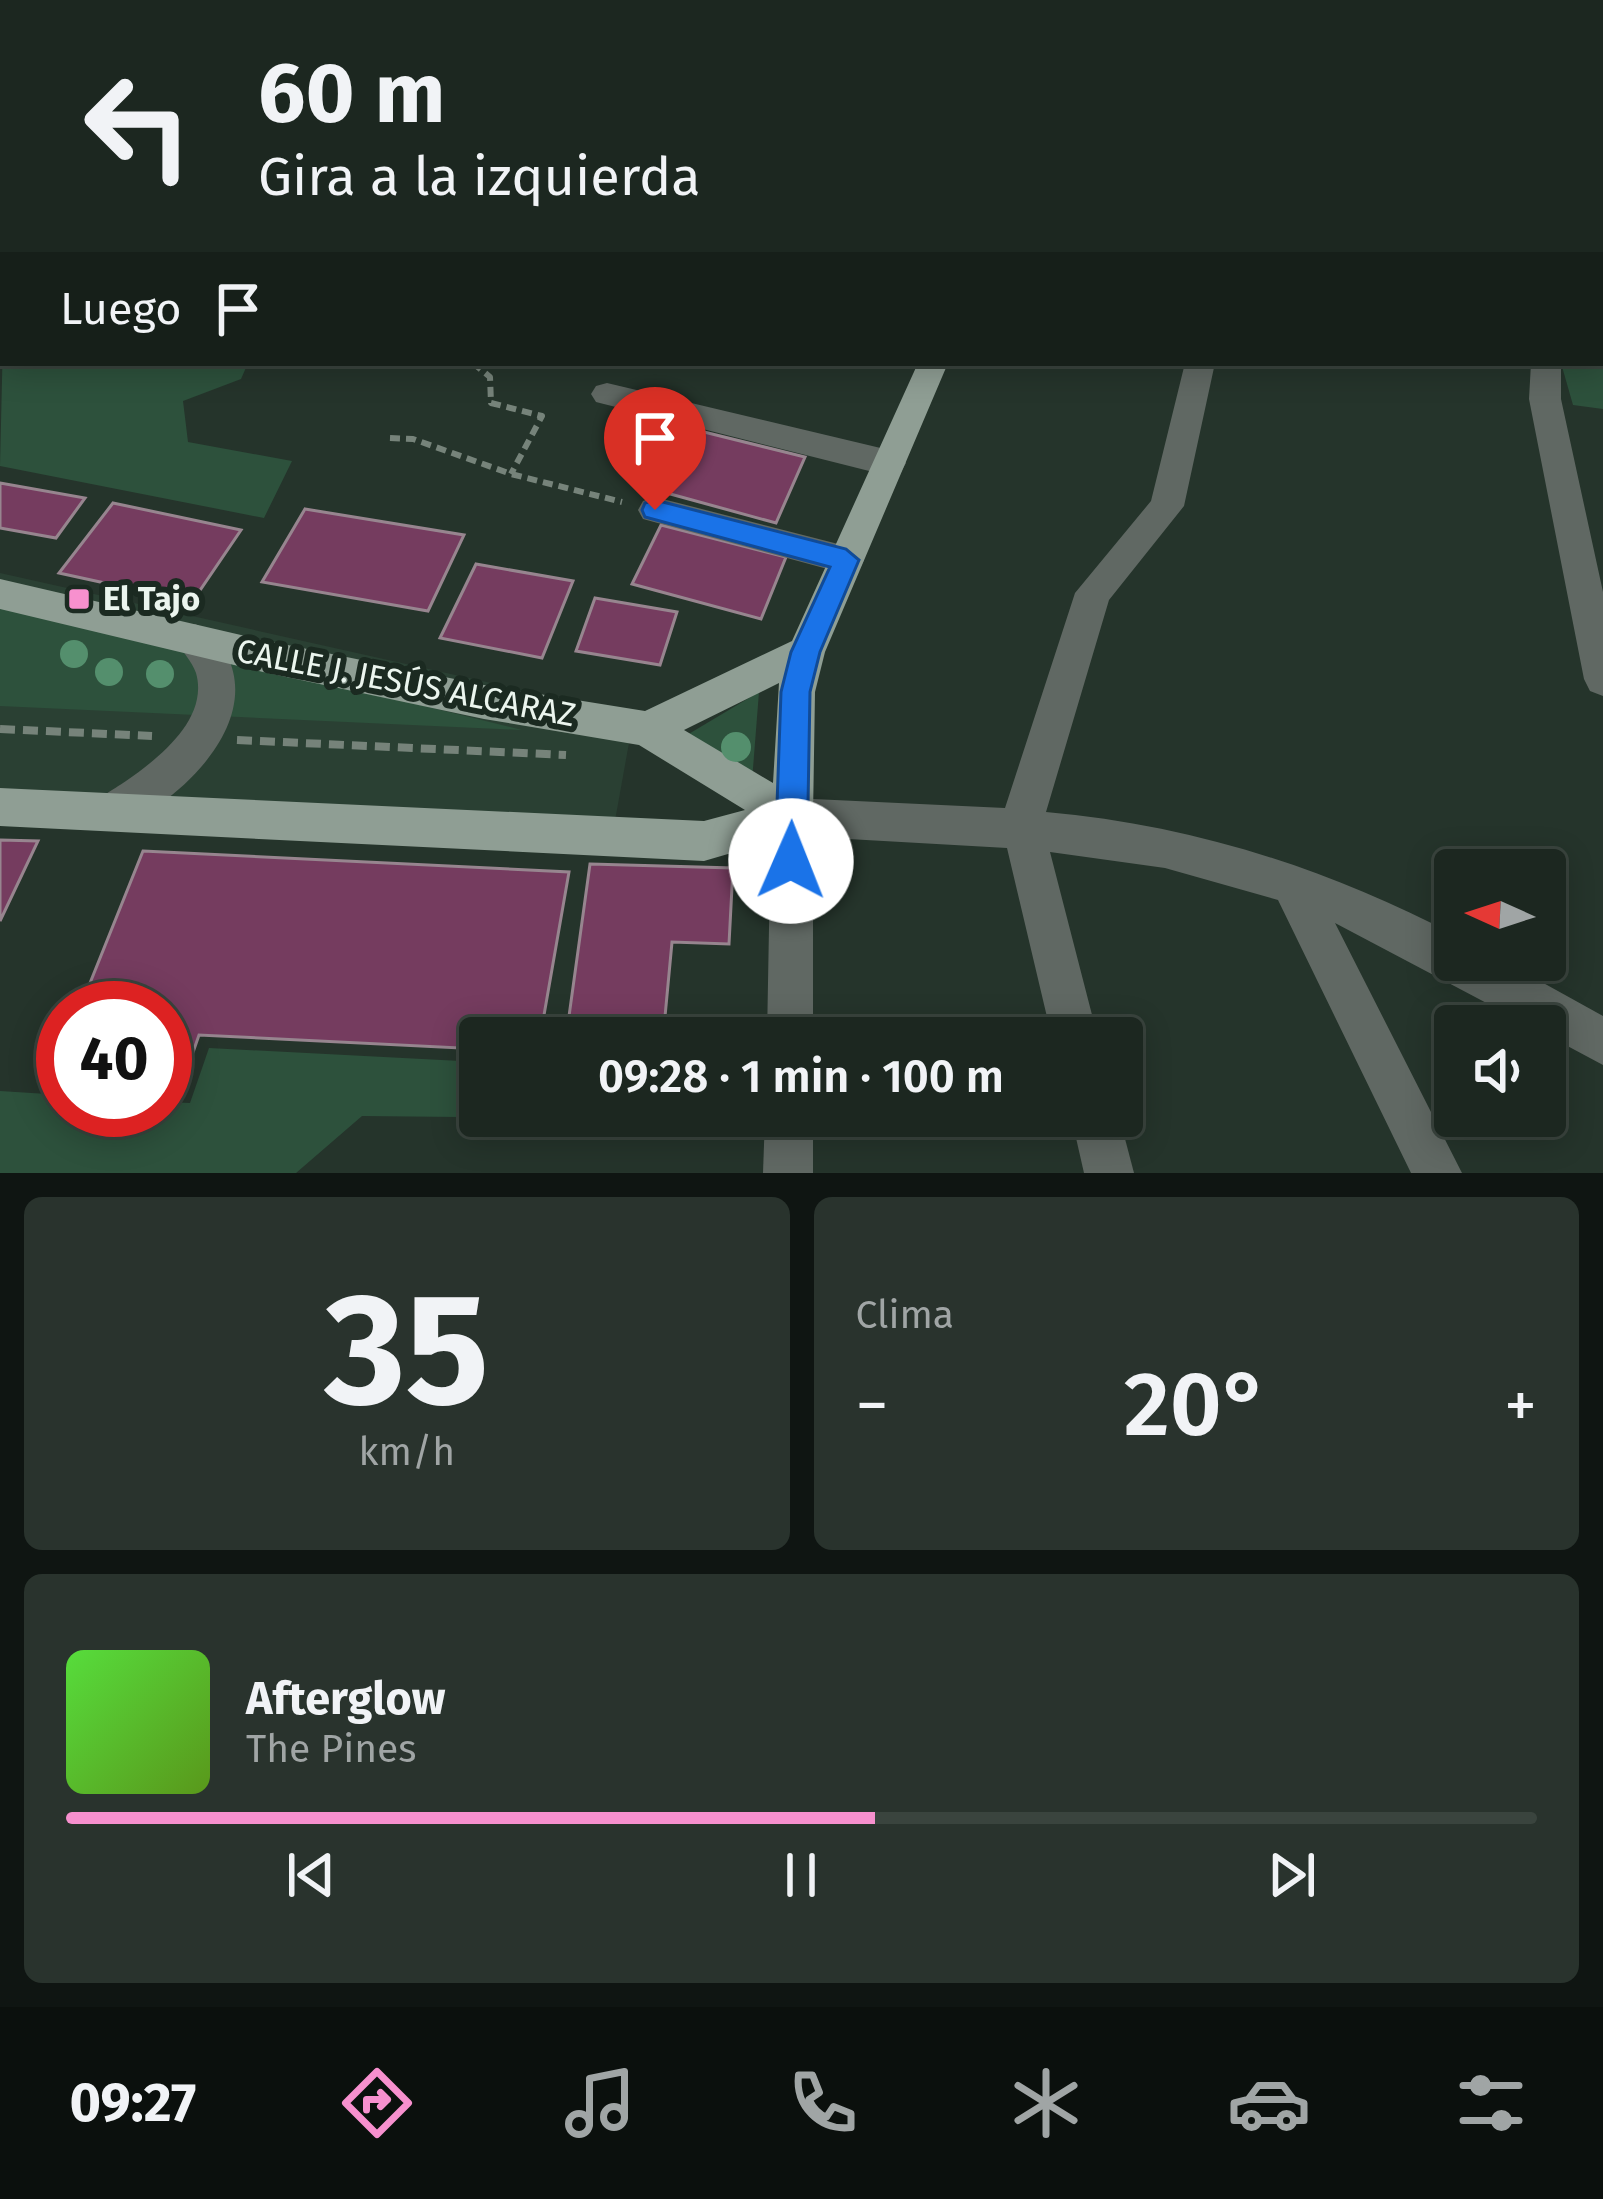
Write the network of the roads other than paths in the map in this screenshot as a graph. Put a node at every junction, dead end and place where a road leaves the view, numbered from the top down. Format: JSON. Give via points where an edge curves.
{"nodes":[{"id":1,"x":932,"y":366,"type":"edge"},
{"id":2,"x":1199,"y":366,"type":"edge"},
{"id":3,"x":1546,"y":366,"type":"edge"},
{"id":4,"x":607,"y":394,"type":"dead end"},
{"id":5,"x":889,"y":463,"type":"junction"},
{"id":6,"x":655,"y":510,"type":"road end"},
{"id":7,"x":846,"y":560,"type":"junction"},
{"id":8,"x":0,"y":594,"type":"edge"},
{"id":9,"x":194,"y":640,"type":"junction"},
{"id":10,"x":806,"y":652,"type":"junction"},
{"id":11,"x":1603,"y":679,"type":"edge"},
{"id":12,"x":647,"y":729,"type":"junction"},
{"id":13,"x":0,"y":807,"type":"edge"},
{"id":14,"x":112,"y":812,"type":"junction"},
{"id":15,"x":792,"y":817,"type":"junction"},
{"id":16,"x":1023,"y":829,"type":"junction"},
{"id":17,"x":1294,"y":884,"type":"junction"},
{"id":18,"x":790,"y":1017,"type":"edge"},
{"id":19,"x":1071,"y":1017,"type":"edge"},
{"id":20,"x":1603,"y":1042,"type":"edge"},
{"id":21,"x":789,"y":1137,"type":"edge"},
{"id":22,"x":1100,"y":1137,"type":"edge"},
{"id":23,"x":788,"y":1173,"type":"edge"},
{"id":24,"x":1109,"y":1173,"type":"edge"},
{"id":25,"x":1437,"y":1173,"type":"edge"}],
"edges":[{"from":1,"to":5,"type":"main road"},
{"from":2,"to":16,"type":"street","via":[[1167,506],[1093,593]]},
{"from":3,"to":11,"type":"street","via":[[1545,399]]},
{"from":4,"to":5,"type":"street"},
{"from":5,"to":7,"type":"main road"},
{"from":6,"to":7,"type":"street"},
{"from":7,"to":10,"type":"main road"},
{"from":8,"to":9,"type":"main road","name":"CALLE J. JESÚS ALCARAZ"},
{"from":9,"to":12,"type":"main road","name":"CALLE J. JESÚS ALCARAZ"},
{"from":9,"to":14,"type":"street","via":[[213,664],[215,704],[156,788]]},
{"from":10,"to":12,"type":"main road"},
{"from":10,"to":15,"type":"main road","via":[[796,692]]},
{"from":12,"to":15,"type":"main road","name":"CALLE J. JESÚS ALCARAZ"},
{"from":13,"to":14,"type":"main road","name":"CALLE J. JESÚS ALCARAZ"},
{"from":14,"to":15,"type":"main road","name":"CALLE J. JESÚS ALCARAZ","via":[[704,841]]},
{"from":15,"to":16,"type":"street","name":"CALLE J. JESÚS ALCARAZ"},
{"from":15,"to":18,"type":"street"},
{"from":16,"to":17,"type":"street","name":"CALLE J. JESÚS ALCARAZ","via":[[1215,860]]},
{"from":16,"to":19,"type":"street"},
{"from":17,"to":20,"type":"street","name":"CALLE J. JESÚS ALCARAZ"},
{"from":17,"to":25,"type":"street"},
{"from":21,"to":23,"type":"street"},
{"from":22,"to":24,"type":"street"}]}
